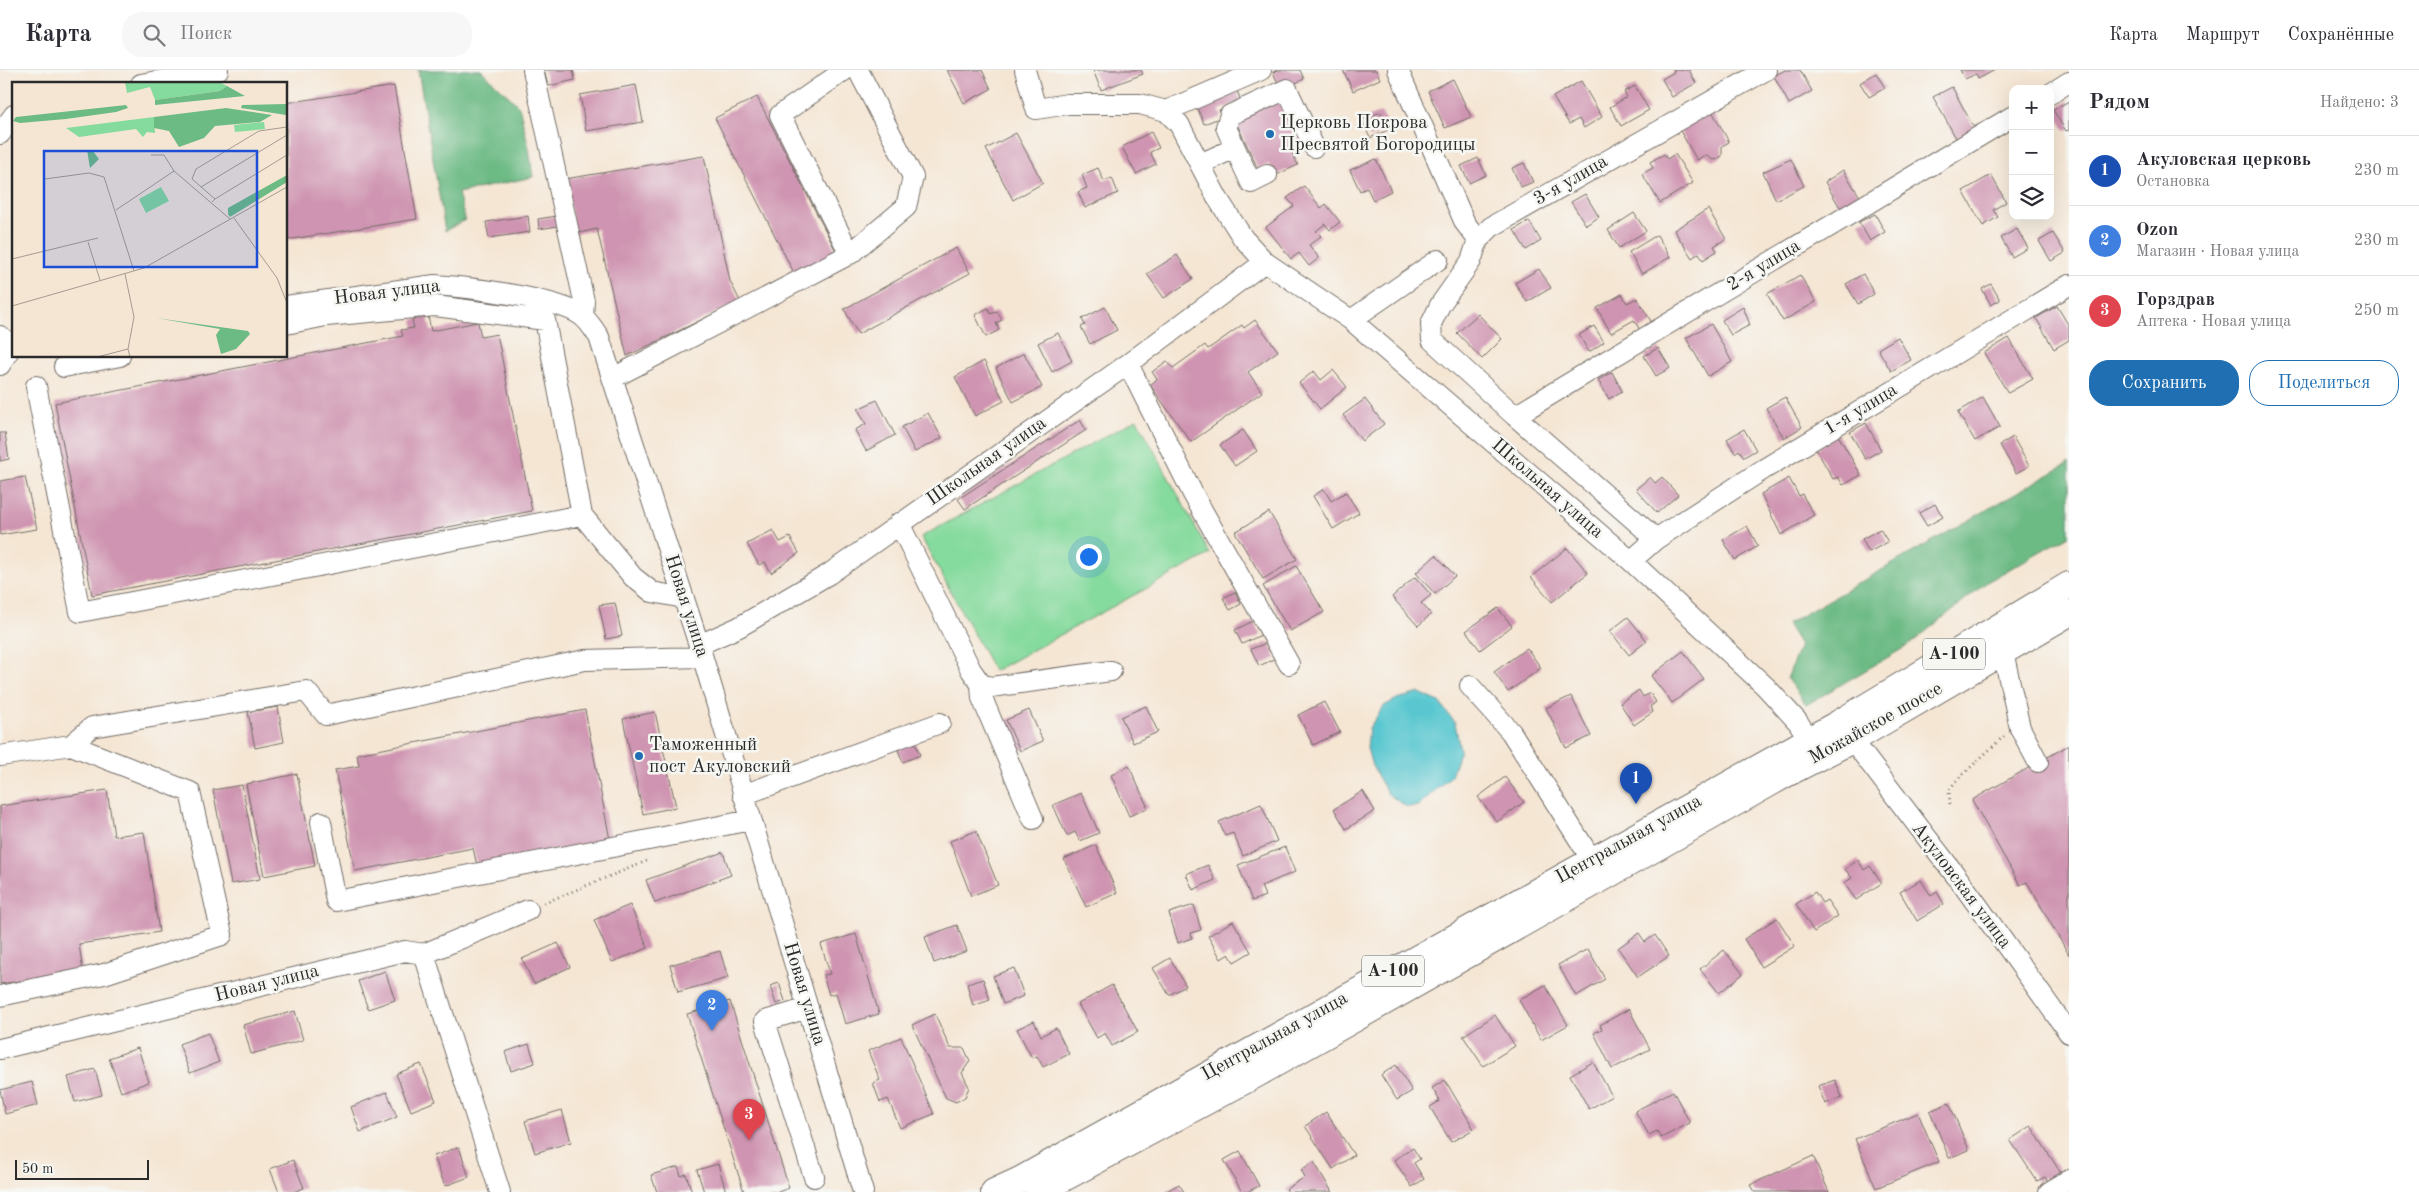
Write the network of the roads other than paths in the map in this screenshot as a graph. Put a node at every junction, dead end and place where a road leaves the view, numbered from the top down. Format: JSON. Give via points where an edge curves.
{"nodes":[{"id":1,"x":218,"y":70,"type":"edge"},
{"id":2,"x":533,"y":70,"type":"edge"},
{"id":3,"x":845,"y":70,"type":"edge"},
{"id":4,"x":858,"y":70,"type":"edge"},
{"id":5,"x":1025,"y":70,"type":"edge"},
{"id":6,"x":1261,"y":70,"type":"edge"},
{"id":7,"x":1398,"y":70,"type":"edge"},
{"id":8,"x":1766,"y":70,"type":"edge"},
{"id":9,"x":152,"y":82,"type":"edge"},
{"id":10,"x":2069,"y":82,"type":"edge"},
{"id":11,"x":2054,"y":91,"type":"edge"},
{"id":12,"x":1166,"y":111,"type":"junction"},
{"id":13,"x":12,"y":118,"type":"edge"},
{"id":14,"x":2009,"y":118,"type":"edge"},
{"id":15,"x":0,"y":134,"type":"edge"},
{"id":16,"x":1314,"y":147,"type":"dead end"},
{"id":17,"x":1236,"y":148,"type":"junction"},
{"id":18,"x":1200,"y":164,"type":"junction"},
{"id":19,"x":1267,"y":176,"type":"dead end"},
{"id":20,"x":1478,"y":240,"type":"junction"},
{"id":21,"x":850,"y":254,"type":"junction"},
{"id":22,"x":1438,"y":260,"type":"dead end"},
{"id":23,"x":1265,"y":262,"type":"junction"},
{"id":24,"x":2069,"y":285,"type":"edge"},
{"id":25,"x":288,"y":306,"type":"edge"},
{"id":26,"x":583,"y":317,"type":"junction"},
{"id":27,"x":1351,"y":320,"type":"junction"},
{"id":28,"x":288,"y":324,"type":"edge"},
{"id":29,"x":8,"y":342,"type":"edge"},
{"id":30,"x":110,"y":358,"type":"edge"},
{"id":31,"x":1128,"y":364,"type":"junction"},
{"id":32,"x":0,"y":365,"type":"edge"},
{"id":33,"x":64,"y":367,"type":"dead end"},
{"id":34,"x":613,"y":378,"type":"junction"},
{"id":35,"x":36,"y":386,"type":"dead end"},
{"id":36,"x":1515,"y":416,"type":"junction"},
{"id":37,"x":582,"y":515,"type":"junction"},
{"id":38,"x":899,"y":524,"type":"junction"},
{"id":39,"x":1656,"y":539,"type":"junction"},
{"id":40,"x":1631,"y":561,"type":"junction"},
{"id":41,"x":2069,"y":585,"type":"edge"},
{"id":42,"x":684,"y":598,"type":"junction"},
{"id":43,"x":2069,"y":612,"type":"edge"},
{"id":44,"x":700,"y":651,"type":"junction"},
{"id":45,"x":2002,"y":652,"type":"junction"},
{"id":46,"x":1289,"y":664,"type":"dead end"},
{"id":47,"x":1110,"y":671,"type":"dead end"},
{"id":48,"x":981,"y":684,"type":"junction"},
{"id":49,"x":1470,"y":686,"type":"dead end"},
{"id":50,"x":940,"y":724,"type":"dead end"},
{"id":51,"x":1845,"y":732,"type":"junction"},
{"id":52,"x":1800,"y":744,"type":"junction"},
{"id":53,"x":71,"y":746,"type":"junction"},
{"id":54,"x":0,"y":756,"type":"edge"},
{"id":55,"x":2038,"y":762,"type":"dead end"},
{"id":56,"x":744,"y":795,"type":"junction"},
{"id":57,"x":1734,"y":803,"type":"joint"},
{"id":58,"x":751,"y":820,"type":"junction"},
{"id":59,"x":1033,"y":820,"type":"dead end"},
{"id":60,"x":321,"y":822,"type":"dead end"},
{"id":61,"x":1592,"y":860,"type":"junction"},
{"id":62,"x":528,"y":910,"type":"road end"},
{"id":63,"x":424,"y":954,"type":"junction"},
{"id":64,"x":0,"y":996,"type":"edge"},
{"id":65,"x":808,"y":1008,"type":"junction"},
{"id":66,"x":2069,"y":1033,"type":"edge"},
{"id":67,"x":0,"y":1049,"type":"edge"},
{"id":68,"x":814,"y":1177,"type":"dead end"},
{"id":69,"x":2069,"y":1180,"type":"edge"},
{"id":70,"x":500,"y":1192,"type":"edge"},
{"id":71,"x":863,"y":1192,"type":"edge"},
{"id":72,"x":994,"y":1192,"type":"edge"},
{"id":73,"x":1038,"y":1192,"type":"edge"},
{"id":74,"x":2049,"y":1192,"type":"edge"}],
"edges":[{"from":1,"to":9,"type":"street"},
{"from":2,"to":26,"type":"street","via":[[584,301]]},
{"from":3,"to":21,"type":"street","via":[[780,114]]},
{"from":4,"to":21,"type":"street","via":[[913,177],[906,207]]},
{"from":5,"to":12,"type":"street","via":[[1036,109],[1068,104],[1140,104]]},
{"from":6,"to":12,"type":"street"},
{"from":7,"to":20,"type":"street","via":[[1465,223]]},
{"from":8,"to":20,"type":"street","name":"3-я улица","via":[[1491,227]]},
{"from":10,"to":11,"type":"street"},
{"from":12,"to":18,"type":"street","name":"Школьная улица","via":[[1179,124]]},
{"from":13,"to":15,"type":"street"},
{"from":14,"to":36,"type":"street","name":"2-я улица"},
{"from":16,"to":17,"type":"street","via":[[1287,89],[1230,115],[1226,127]]},
{"from":17,"to":18,"type":"street"},
{"from":17,"to":19,"type":"street","via":[[1251,183]]},
{"from":18,"to":23,"type":"street","name":"Школьная улица","via":[[1243,238]]},
{"from":20,"to":36,"type":"street","name":"3-я улица","via":[[1471,261],[1431,324],[1432,340]]},
{"from":21,"to":34,"type":"street"},
{"from":22,"to":27,"type":"street"},
{"from":23,"to":27,"type":"street","name":"Школьная улица"},
{"from":23,"to":31,"type":"street","name":"Школьная улица"},
{"from":24,"to":39,"type":"street","name":"1-я улица","via":[[1764,469]]},
{"from":25,"to":26,"type":"street","name":"Новая улица","via":[[435,285],[563,306]]},
{"from":26,"to":34,"type":"street","name":"Новая улица","via":[[599,337]]},
{"from":27,"to":40,"type":"street","name":"Школьная улица"},
{"from":28,"to":37,"type":"street","via":[[326,316],[435,306],[544,320]]},
{"from":29,"to":32,"type":"street"},
{"from":30,"to":33,"type":"street"},
{"from":31,"to":38,"type":"street","name":"Школьная улица"},
{"from":31,"to":46,"type":"street","via":[[1193,494]]},
{"from":34,"to":42,"type":"street","name":"Новая улица"},
{"from":35,"to":37,"type":"street","via":[[80,612]]},
{"from":36,"to":39,"type":"street"},
{"from":37,"to":42,"type":"street","via":[[633,577],[652,592]]},
{"from":38,"to":44,"type":"street","name":"Школьная улица","via":[[829,574]]},
{"from":38,"to":48,"type":"street","via":[[971,670]]},
{"from":39,"to":40,"type":"street","name":"1-я улица"},
{"from":40,"to":52,"type":"street","name":"Школьная улица","via":[[1766,687],[1798,722]]},
{"from":41,"to":51,"type":"main road","name":"Можайское шоссе","number":"А-100"},
{"from":42,"to":44,"type":"street","name":"Новая улица"},
{"from":43,"to":45,"type":"main road","name":"Можайское шоссе","number":"А-100"},
{"from":44,"to":53,"type":"street","via":[[585,660],[326,715],[306,691],[92,727]]},
{"from":44,"to":56,"type":"street","name":"Новая улица"},
{"from":45,"to":51,"type":"main road","name":"Можайское шоссе","number":"А-100"},
{"from":45,"to":55,"type":"street","via":[[2020,728]]},
{"from":47,"to":48,"type":"street","via":[[991,687]]},
{"from":48,"to":59,"type":"street","via":[[982,698]]},
{"from":49,"to":61,"type":"street","via":[[1512,732]]},
{"from":50,"to":56,"type":"street"},
{"from":51,"to":52,"type":"main road","name":"Можайское шоссе","number":"А-100"},
{"from":51,"to":57,"type":"main road","name":"Можайское шоссе","number":"А-100"},
{"from":51,"to":66,"type":"street","name":"Акуловская улица","via":[[1962,885]]},
{"from":52,"to":61,"type":"main road","name":"Центральная улица","number":"А-100"},
{"from":53,"to":54,"type":"street"},
{"from":53,"to":64,"type":"street","via":[[190,792],[222,935],[104,974]]},
{"from":56,"to":58,"type":"street","name":"Новая улица"},
{"from":57,"to":73,"type":"main road","name":"Центральная улица","number":"А-100","via":[[1257,1074]]},
{"from":58,"to":60,"type":"street","via":[[336,901]]},
{"from":58,"to":65,"type":"street","name":"Новая улица"},
{"from":61,"to":72,"type":"main road","name":"Центральная улица","number":"А-100"},
{"from":62,"to":63,"type":"street","name":"Новая улица"},
{"from":63,"to":67,"type":"street","name":"Новая улица","via":[[405,951]]},
{"from":63,"to":70,"type":"street"},
{"from":65,"to":68,"type":"street","via":[[765,1021]]},
{"from":65,"to":71,"type":"street","name":"Новая улица"},
{"from":69,"to":74,"type":"street"}]}
